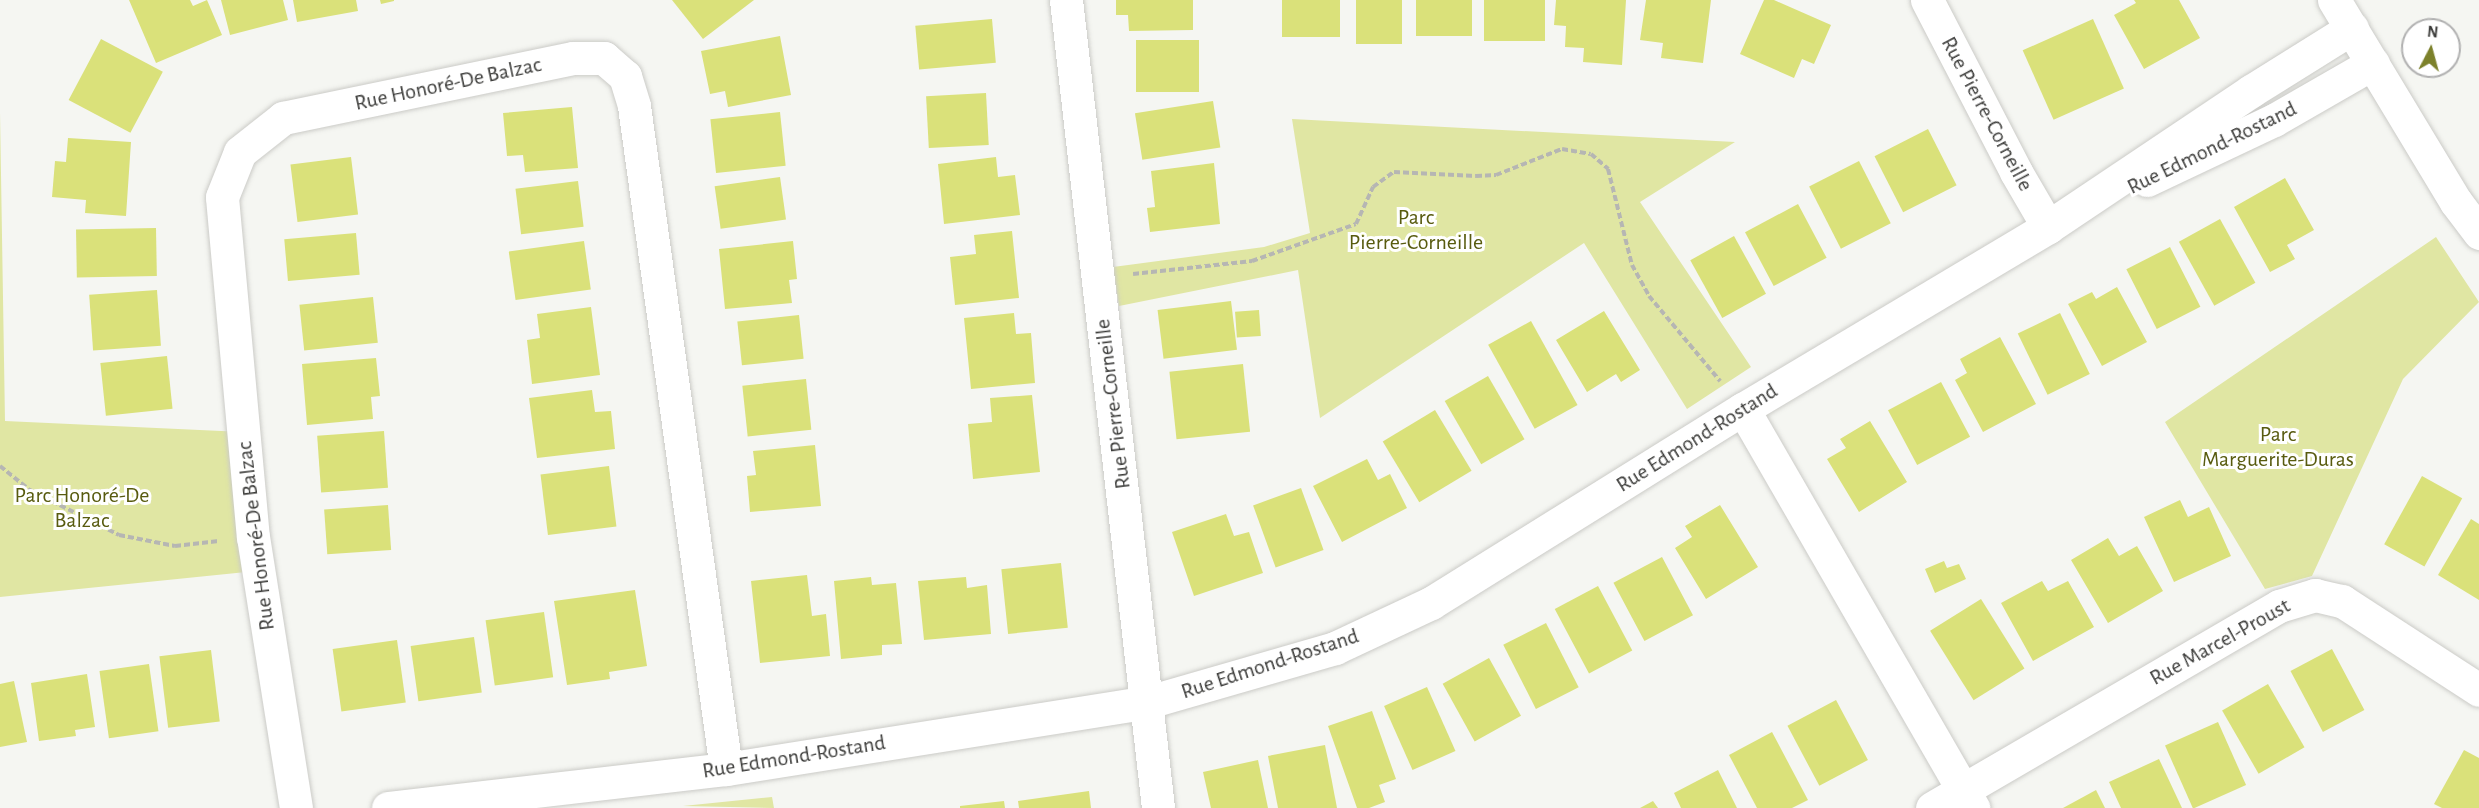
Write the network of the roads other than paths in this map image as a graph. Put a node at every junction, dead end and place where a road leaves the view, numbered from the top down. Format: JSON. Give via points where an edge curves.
{"nodes":[{"id":1,"x":1066,"y":0,"type":"edge"},
{"id":2,"x":1927,"y":0,"type":"edge"},
{"id":3,"x":2334,"y":0,"type":"edge"},
{"id":4,"x":2352,"y":28,"type":"junction"},
{"id":5,"x":2373,"y":63,"type":"junction"},
{"id":6,"x":2048,"y":227,"type":"junction"},
{"id":7,"x":2479,"y":233,"type":"edge"},
{"id":8,"x":1743,"y":409,"type":"junction"},
{"id":9,"x":2479,"y":690,"type":"edge"},
{"id":10,"x":1148,"y":702,"type":"junction"},
{"id":11,"x":726,"y":769,"type":"junction"},
{"id":12,"x":1967,"y":799,"type":"edge"},
{"id":13,"x":296,"y":808,"type":"edge"},
{"id":14,"x":388,"y":808,"type":"edge"},
{"id":15,"x":1158,"y":808,"type":"edge"},
{"id":16,"x":1932,"y":808,"type":"edge"}],
"edges":[{"from":1,"to":10,"type":"street","name":"Rue Pierre-Corneille"},
{"from":2,"to":6,"type":"street","name":"Rue Pierre-Corneille"},
{"from":3,"to":4,"type":"street"},
{"from":4,"to":5,"type":"street"},
{"from":4,"to":6,"type":"street","name":"Rue Edmond-Rostand"},
{"from":5,"to":6,"type":"street","name":"Rue Edmond-Rostand","via":[[2274,120]]},
{"from":5,"to":7,"type":"street","via":[[2456,202]]},
{"from":6,"to":8,"type":"street","name":"Rue Edmond-Rostand"},
{"from":8,"to":10,"type":"street","name":"Rue Edmond-Rostand","via":[[1431,603],[1335,648]]},
{"from":8,"to":12,"type":"street"},
{"from":9,"to":12,"type":"street","name":"Rue Marcel-Proust","via":[[2342,601],[2315,595],[2279,606]]},
{"from":10,"to":11,"type":"street","name":"Rue Edmond-Rostand"},
{"from":10,"to":15,"type":"street","name":"Rue Pierre-Corneille"},
{"from":11,"to":13,"type":"street","name":"Rue Honoré-De Balzac","via":[[634,106],[625,76],[604,58],[573,58],[283,118],[240,152],[222,198],[253,538]]},
{"from":11,"to":14,"type":"street","name":"Rue Edmond-Rostand"},
{"from":12,"to":16,"type":"street"}]}
